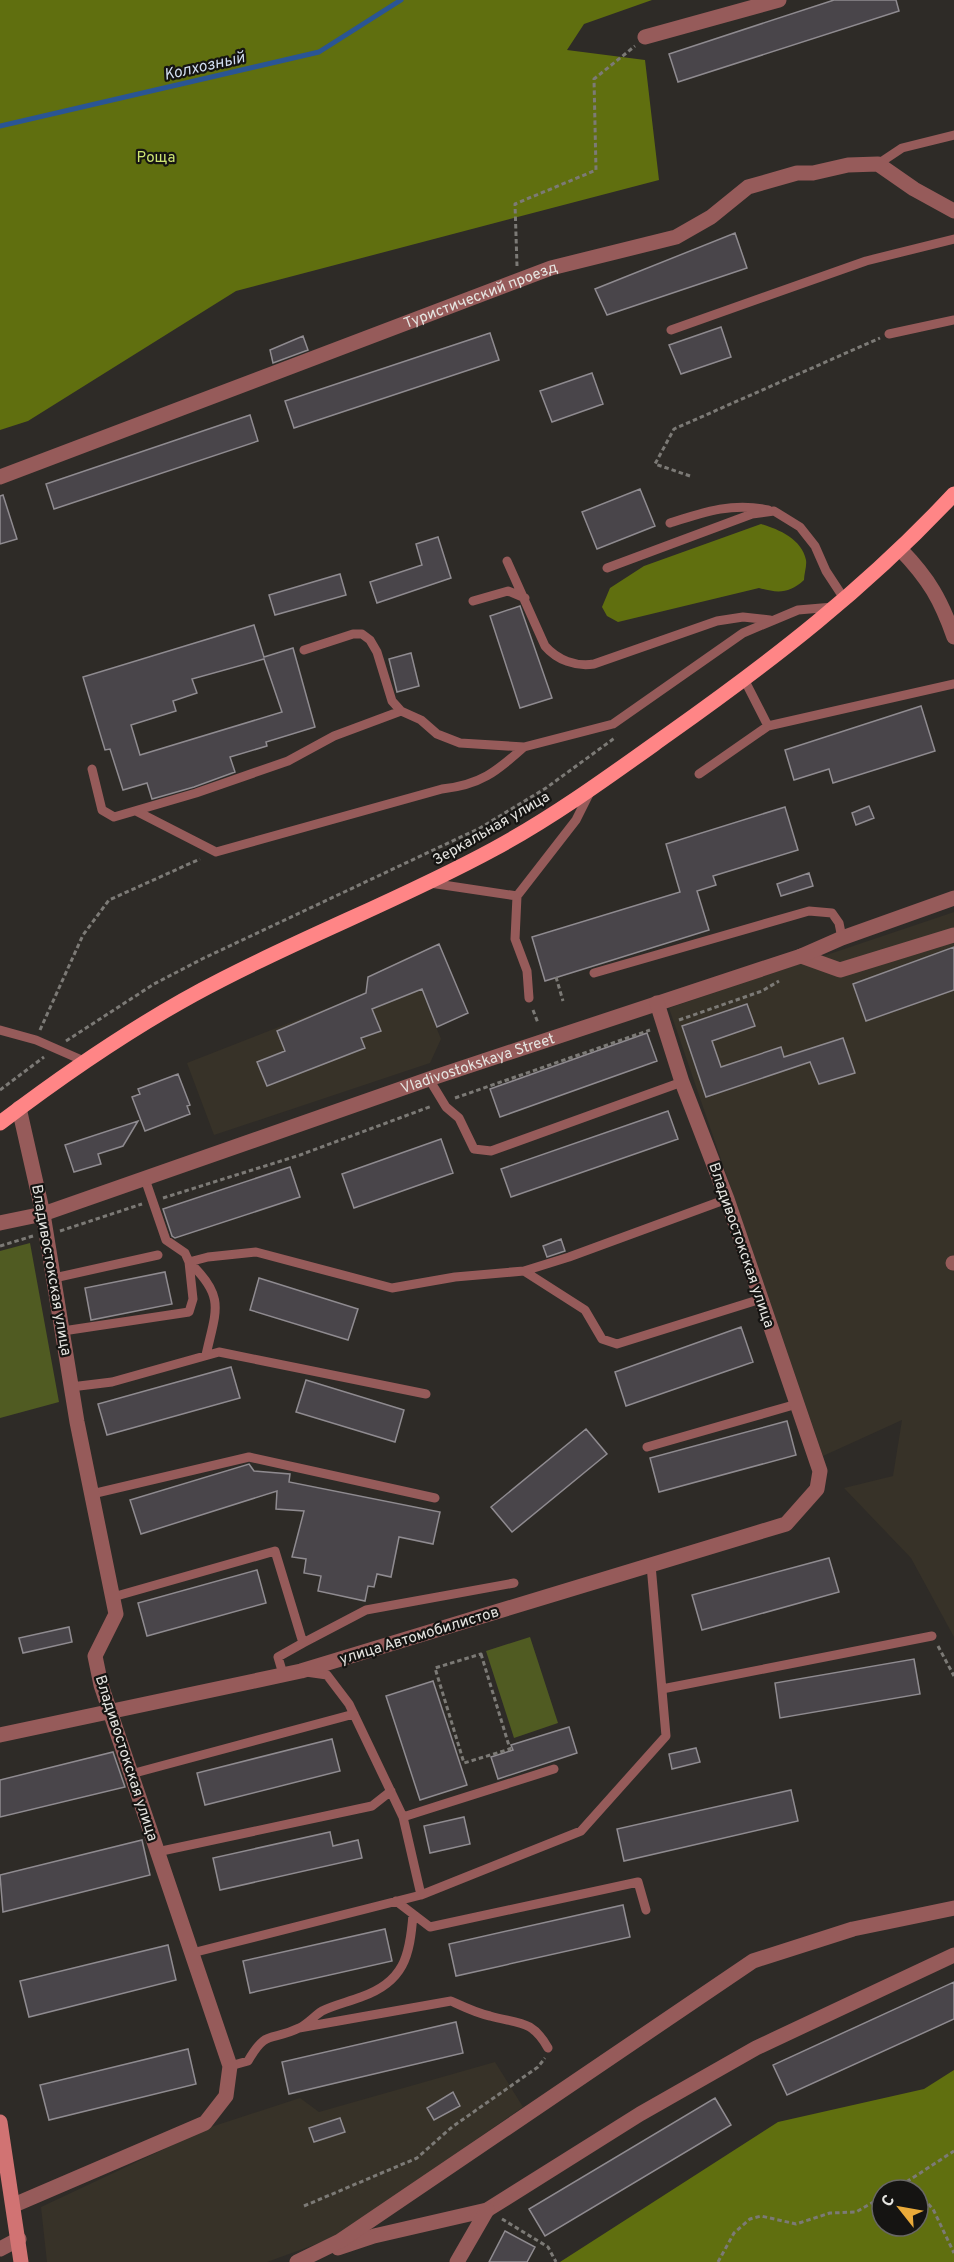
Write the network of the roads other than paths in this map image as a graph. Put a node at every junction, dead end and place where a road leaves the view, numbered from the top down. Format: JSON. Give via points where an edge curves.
{"nodes":[{"id":1,"x":778,"y":0,"type":"edge"},
{"id":2,"x":645,"y":37,"type":"road end"},
{"id":3,"x":954,"y":135,"type":"edge"},
{"id":4,"x":879,"y":164,"type":"junction"},
{"id":5,"x":954,"y":211,"type":"edge"},
{"id":6,"x":954,"y":239,"type":"edge"},
{"id":7,"x":954,"y":320,"type":"edge"},
{"id":8,"x":671,"y":330,"type":"dead end"},
{"id":9,"x":889,"y":334,"type":"road end"},
{"id":10,"x":0,"y":477,"type":"edge"},
{"id":11,"x":954,"y":494,"type":"edge"},
{"id":12,"x":774,"y":511,"type":"junction"},
{"id":13,"x":670,"y":523,"type":"dead end"},
{"id":14,"x":901,"y":550,"type":"junction"},
{"id":15,"x":507,"y":561,"type":"dead end"},
{"id":16,"x":607,"y":568,"type":"dead end"},
{"id":17,"x":526,"y":599,"type":"junction"},
{"id":18,"x":473,"y":601,"type":"dead end"},
{"id":19,"x":842,"y":603,"type":"junction"},
{"id":20,"x":770,"y":620,"type":"junction"},
{"id":21,"x":954,"y":637,"type":"edge"},
{"id":22,"x":304,"y":650,"type":"dead end"},
{"id":23,"x":745,"y":681,"type":"junction"},
{"id":24,"x":954,"y":684,"type":"edge"},
{"id":25,"x":401,"y":711,"type":"junction"},
{"id":26,"x":768,"y":726,"type":"junction"},
{"id":27,"x":524,"y":747,"type":"junction"},
{"id":28,"x":92,"y":769,"type":"dead end"},
{"id":29,"x":699,"y":774,"type":"dead end"},
{"id":30,"x":591,"y":790,"type":"junction"},
{"id":31,"x":136,"y":811,"type":"junction"},
{"id":32,"x":430,"y":883,"type":"junction"},
{"id":33,"x":517,"y":896,"type":"junction"},
{"id":34,"x":954,"y":898,"type":"edge"},
{"id":35,"x":954,"y":936,"type":"edge"},
{"id":36,"x":842,"y":938,"type":"junction"},
{"id":37,"x":801,"y":956,"type":"junction"},
{"id":38,"x":594,"y":973,"type":"dead end"},
{"id":39,"x":529,"y":998,"type":"dead end"},
{"id":40,"x":657,"y":1003,"type":"junction"},
{"id":41,"x":0,"y":1030,"type":"edge"},
{"id":42,"x":84,"y":1061,"type":"junction"},
{"id":43,"x":429,"y":1079,"type":"junction"},
{"id":44,"x":682,"y":1082,"type":"junction"},
{"id":45,"x":19,"y":1108,"type":"junction"},
{"id":46,"x":0,"y":1123,"type":"edge"},
{"id":47,"x":145,"y":1179,"type":"junction"},
{"id":48,"x":727,"y":1199,"type":"junction"},
{"id":49,"x":43,"y":1214,"type":"junction"},
{"id":50,"x":0,"y":1223,"type":"edge"},
{"id":51,"x":158,"y":1255,"type":"dead end"},
{"id":52,"x":189,"y":1262,"type":"junction"},
{"id":53,"x":524,"y":1271,"type":"junction"},
{"id":54,"x":54,"y":1278,"type":"junction"},
{"id":55,"x":761,"y":1299,"type":"junction"},
{"id":56,"x":63,"y":1331,"type":"junction"},
{"id":57,"x":206,"y":1355,"type":"junction"},
{"id":58,"x":72,"y":1387,"type":"junction"},
{"id":59,"x":426,"y":1395,"type":"dead end"},
{"id":60,"x":797,"y":1404,"type":"junction"},
{"id":61,"x":647,"y":1447,"type":"dead end"},
{"id":62,"x":816,"y":1489,"type":"joint"},
{"id":63,"x":92,"y":1494,"type":"junction"},
{"id":64,"x":435,"y":1498,"type":"dead end"},
{"id":65,"x":651,"y":1565,"type":"junction"},
{"id":66,"x":514,"y":1583,"type":"dead end"},
{"id":67,"x":113,"y":1597,"type":"junction"},
{"id":68,"x":932,"y":1636,"type":"road end"},
{"id":69,"x":303,"y":1643,"type":"junction"},
{"id":70,"x":301,"y":1671,"type":"junction"},
{"id":71,"x":283,"y":1674,"type":"junction"},
{"id":72,"x":662,"y":1689,"type":"junction"},
{"id":73,"x":109,"y":1711,"type":"junction"},
{"id":74,"x":354,"y":1714,"type":"junction"},
{"id":75,"x":0,"y":1735,"type":"edge"},
{"id":76,"x":554,"y":1769,"type":"dead end"},
{"id":77,"x":131,"y":1774,"type":"junction"},
{"id":78,"x":391,"y":1791,"type":"junction"},
{"id":79,"x":403,"y":1817,"type":"junction"},
{"id":80,"x":157,"y":1852,"type":"junction"},
{"id":81,"x":421,"y":1895,"type":"junction"},
{"id":82,"x":396,"y":1901,"type":"junction"},
{"id":83,"x":954,"y":1908,"type":"edge"},
{"id":84,"x":646,"y":1910,"type":"dead end"},
{"id":85,"x":413,"y":1914,"type":"junction"},
{"id":86,"x":192,"y":1953,"type":"junction"},
{"id":87,"x":954,"y":1956,"type":"edge"},
{"id":88,"x":299,"y":2028,"type":"junction"},
{"id":89,"x":548,"y":2048,"type":"road end"},
{"id":90,"x":230,"y":2066,"type":"junction"},
{"id":91,"x":0,"y":2126,"type":"edge"},
{"id":92,"x":14,"y":2205,"type":"junction"},
{"id":93,"x":487,"y":2210,"type":"junction"},
{"id":94,"x":19,"y":2239,"type":"junction"},
{"id":95,"x":0,"y":2248,"type":"edge"},
{"id":96,"x":302,"y":2260,"type":"edge"},
{"id":97,"x":21,"y":2262,"type":"edge"},
{"id":98,"x":457,"y":2262,"type":"edge"}],
"edges":[{"from":1,"to":2,"type":"street"},
{"from":3,"to":4,"type":"lane","via":[[902,148]]},
{"from":4,"to":5,"type":"street"},
{"from":4,"to":10,"type":"street","name":"Туристический проезд","via":[[797,173],[748,187],[711,217],[676,237],[551,268]]},
{"from":6,"to":8,"type":"lane","via":[[866,261]]},
{"from":7,"to":9,"type":"lane"},
{"from":11,"to":14,"type":"main road","name":"Зеркальная улица"},
{"from":12,"to":13,"type":"lane","via":[[750,506],[722,507]]},
{"from":12,"to":16,"type":"lane","via":[[752,514]]},
{"from":12,"to":19,"type":"lane","via":[[809,536]]},
{"from":14,"to":19,"type":"main road","name":"Зеркальная улица"},
{"from":14,"to":21,"type":"street","via":[[923,573],[941,601]]},
{"from":15,"to":17,"type":"lane"},
{"from":17,"to":18,"type":"lane","via":[[508,591]]},
{"from":17,"to":20,"type":"lane","via":[[545,646],[564,660],[586,665],[717,621],[743,617]]},
{"from":19,"to":20,"type":"lane","via":[[798,610]]},
{"from":19,"to":23,"type":"main road","name":"Зеркальная улица"},
{"from":20,"to":27,"type":"lane","via":[[743,633],[613,724]]},
{"from":22,"to":25,"type":"lane","via":[[357,633],[366,636],[377,652],[392,701]]},
{"from":23,"to":26,"type":"lane"},
{"from":23,"to":30,"type":"main road","name":"Зеркальная улица"},
{"from":24,"to":26,"type":"lane"},
{"from":25,"to":27,"type":"lane","via":[[421,720],[437,734],[460,742]]},
{"from":25,"to":31,"type":"lane","via":[[334,736],[288,760]]},
{"from":26,"to":29,"type":"lane"},
{"from":27,"to":31,"type":"lane","via":[[489,777],[464,787],[442,789],[216,852]]},
{"from":28,"to":31,"type":"lane","via":[[102,810],[114,817]]},
{"from":30,"to":32,"type":"main road","name":"Зеркальная улица"},
{"from":30,"to":33,"type":"lane","via":[[576,820]]},
{"from":32,"to":33,"type":"lane"},
{"from":32,"to":42,"type":"main road","name":"Зеркальная улица","via":[[224,978]]},
{"from":33,"to":39,"type":"lane","via":[[515,939],[527,971]]},
{"from":34,"to":36,"type":"street","name":"Vladivostokskaya Street"},
{"from":35,"to":37,"type":"street","via":[[840,970]]},
{"from":36,"to":37,"type":"street","name":"Vladivostokskaya Street"},
{"from":36,"to":38,"type":"lane","via":[[832,913],[809,911]]},
{"from":37,"to":40,"type":"street","name":"Vladivostokskaya Street"},
{"from":40,"to":43,"type":"street","name":"Vladivostokskaya Street"},
{"from":40,"to":44,"type":"street","name":"Владивостокская улица"},
{"from":41,"to":42,"type":"lane","via":[[36,1040]]},
{"from":42,"to":45,"type":"main road","name":"Зеркальная улица"},
{"from":43,"to":44,"type":"lane","via":[[446,1107],[459,1118],[474,1149],[491,1150]]},
{"from":43,"to":47,"type":"street","name":"Vladivostokskaya Street"},
{"from":44,"to":48,"type":"street","name":"Владивостокская улица"},
{"from":45,"to":46,"type":"main road","name":"Зеркальная улица"},
{"from":45,"to":49,"type":"street","name":"Владивостокская улица"},
{"from":47,"to":49,"type":"street","name":"Vladivostokskaya Street"},
{"from":47,"to":52,"type":"lane","via":[[166,1240],[185,1253]]},
{"from":48,"to":53,"type":"lane"},
{"from":48,"to":55,"type":"street","name":"Владивостокская улица"},
{"from":49,"to":50,"type":"street","name":"Vladivostokskaya Street"},
{"from":49,"to":54,"type":"street","name":"Владивостокская улица"},
{"from":51,"to":54,"type":"lane"},
{"from":52,"to":53,"type":"lane","via":[[256,1252],[392,1288]]},
{"from":52,"to":56,"type":"lane","via":[[193,1299],[189,1312]]},
{"from":52,"to":57,"type":"lane","via":[[209,1281],[215,1297]]},
{"from":53,"to":55,"type":"lane","via":[[585,1310],[602,1339],[616,1344]]},
{"from":54,"to":56,"type":"street","name":"Владивостокская улица"},
{"from":55,"to":60,"type":"street","name":"Владивостокская улица"},
{"from":56,"to":58,"type":"street","name":"Владивостокская улица"},
{"from":57,"to":58,"type":"lane","via":[[112,1382]]},
{"from":57,"to":59,"type":"lane","via":[[219,1352]]},
{"from":58,"to":63,"type":"street","name":"Владивостокская улица"},
{"from":60,"to":61,"type":"lane"},
{"from":60,"to":62,"type":"street","name":"Владивостокская улица","via":[[820,1471]]},
{"from":62,"to":65,"type":"street","name":"улица Автомобилистов","via":[[786,1524]]},
{"from":63,"to":64,"type":"lane","via":[[249,1457]]},
{"from":63,"to":67,"type":"street","name":"Владивостокская улица"},
{"from":65,"to":70,"type":"street","name":"улица Автомобилистов"},
{"from":65,"to":72,"type":"lane"},
{"from":66,"to":69,"type":"lane","via":[[366,1610]]},
{"from":67,"to":69,"type":"lane","via":[[275,1551]]},
{"from":67,"to":73,"type":"street","name":"Владивостокская улица","via":[[116,1614],[95,1656]]},
{"from":68,"to":72,"type":"lane"},
{"from":69,"to":71,"type":"lane","via":[[278,1657]]},
{"from":70,"to":71,"type":"street","name":"улица Автомобилистов"},
{"from":70,"to":74,"type":"lane","via":[[327,1675]]},
{"from":71,"to":73,"type":"street","name":"улица Автомобилистов"},
{"from":72,"to":81,"type":"lane","via":[[666,1736],[581,1831]]},
{"from":73,"to":75,"type":"street","name":"улица Автомобилистов"},
{"from":73,"to":77,"type":"street","name":"Владивостокская улица"},
{"from":74,"to":77,"type":"lane"},
{"from":74,"to":78,"type":"lane"},
{"from":76,"to":79,"type":"lane"},
{"from":77,"to":80,"type":"street","name":"Владивостокская улица"},
{"from":78,"to":79,"type":"lane"},
{"from":78,"to":80,"type":"lane","via":[[372,1806]]},
{"from":79,"to":81,"type":"lane"},
{"from":80,"to":86,"type":"street","name":"Владивостокская улица"},
{"from":81,"to":82,"type":"lane"},
{"from":82,"to":85,"type":"lane"},
{"from":82,"to":86,"type":"lane"},
{"from":83,"to":96,"type":"street","via":[[853,1929],[753,1961],[340,2241]]},
{"from":84,"to":85,"type":"lane","via":[[639,1882],[430,1927]]},
{"from":85,"to":88,"type":"lane","via":[[408,1957],[400,1972],[363,1997],[321,2012]]},
{"from":86,"to":90,"type":"street","name":"Владивостокская улица"},
{"from":87,"to":93,"type":"street","via":[[756,2048],[640,2114]]},
{"from":88,"to":89,"type":"lane","via":[[451,2001],[472,2011],[527,2024]]},
{"from":88,"to":90,"type":"lane","via":[[265,2037],[248,2061]]},
{"from":90,"to":92,"type":"street","name":"Владивостокская улица","via":[[226,2096],[206,2123]]},
{"from":91,"to":92,"type":"street"},
{"from":92,"to":94,"type":"street"},
{"from":93,"to":96,"type":"street","via":[[374,2236]]},
{"from":93,"to":98,"type":"street"},
{"from":94,"to":95,"type":"street"},
{"from":94,"to":97,"type":"street"}]}
